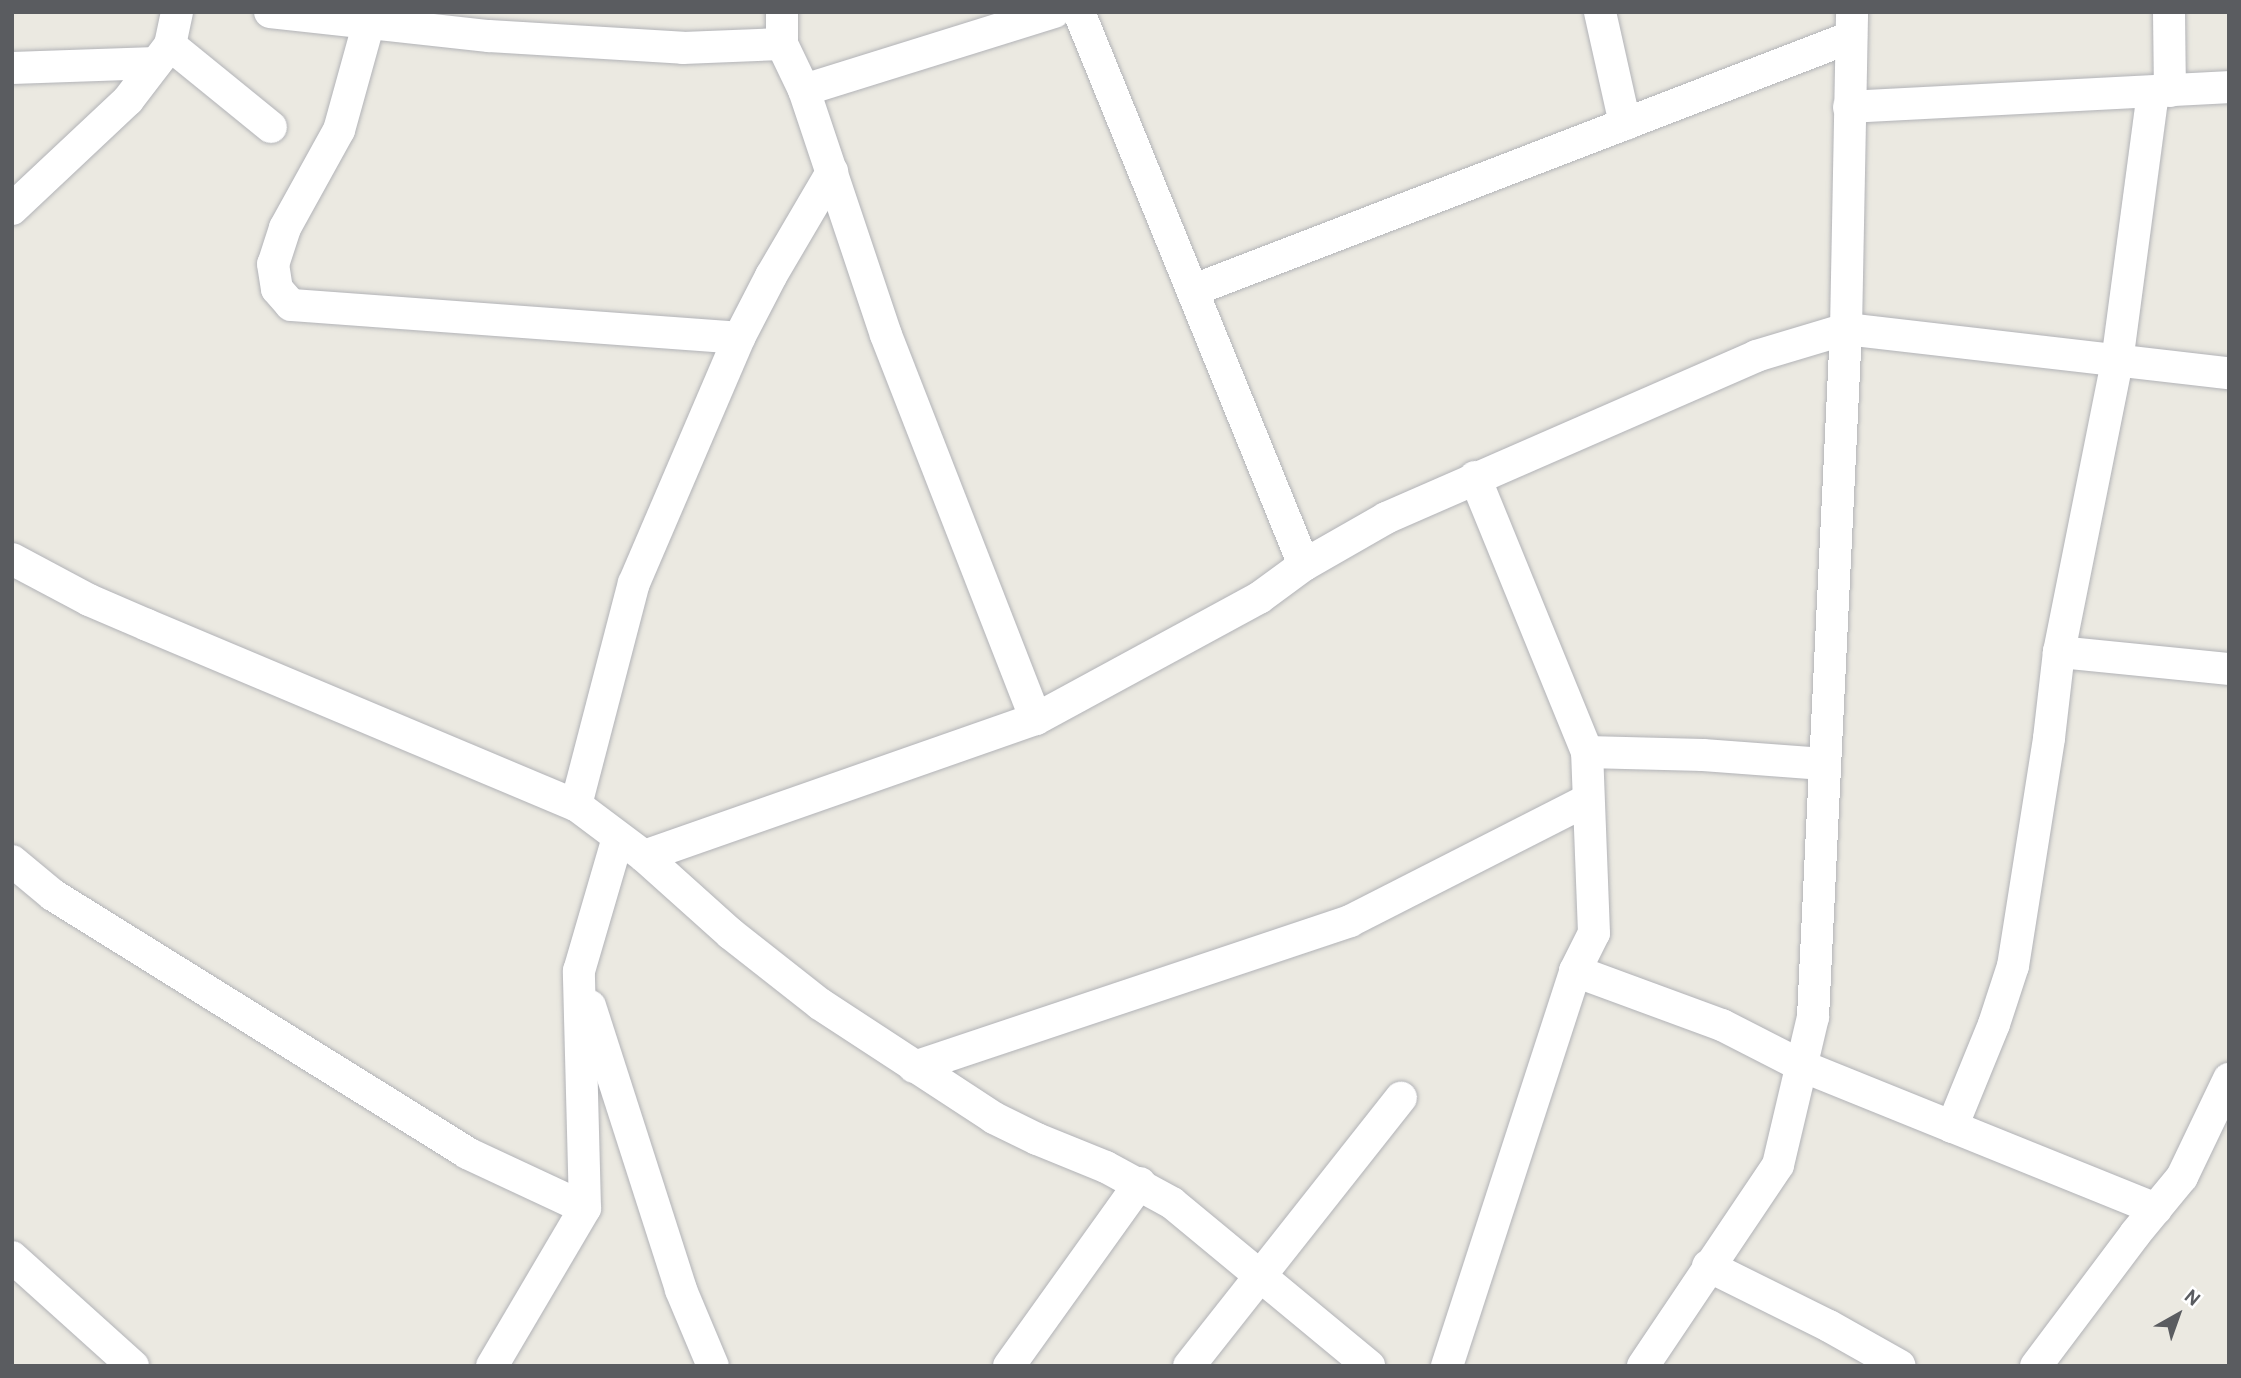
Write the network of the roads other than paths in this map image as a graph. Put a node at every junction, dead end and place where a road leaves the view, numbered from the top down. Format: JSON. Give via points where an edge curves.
{"nodes":[{"id":1,"x":177,"y":12,"type":"edge"},
{"id":2,"x":270,"y":12,"type":"edge"},
{"id":3,"x":782,"y":12,"type":"edge"},
{"id":4,"x":1054,"y":12,"type":"edge"},
{"id":5,"x":1079,"y":12,"type":"edge"},
{"id":6,"x":1600,"y":12,"type":"edge"},
{"id":7,"x":2169,"y":12,"type":"edge"},
{"id":8,"x":369,"y":22,"type":"junction"},
{"id":9,"x":1851,"y":25,"type":"edge"},
{"id":10,"x":782,"y":44,"type":"junction"},
{"id":11,"x":163,"y":54,"type":"junction"},
{"id":12,"x":13,"y":60,"type":"edge"},
{"id":13,"x":2229,"y":87,"type":"edge"},
{"id":14,"x":804,"y":90,"type":"junction"},
{"id":15,"x":2162,"y":92,"type":"junction"},
{"id":16,"x":1849,"y":107,"type":"junction"},
{"id":17,"x":1625,"y":124,"type":"junction"},
{"id":18,"x":271,"y":127,"type":"dead end"},
{"id":19,"x":832,"y":172,"type":"junction"},
{"id":20,"x":12,"y":209,"type":"edge"},
{"id":21,"x":1194,"y":290,"type":"junction"},
{"id":22,"x":1846,"y":329,"type":"junction"},
{"id":23,"x":739,"y":338,"type":"junction"},
{"id":24,"x":2117,"y":362,"type":"junction"},
{"id":25,"x":2229,"y":373,"type":"edge"},
{"id":26,"x":1475,"y":477,"type":"junction"},
{"id":27,"x":1304,"y":565,"type":"junction"},
{"id":28,"x":19,"y":573,"type":"edge"},
{"id":29,"x":2059,"y":652,"type":"junction"},
{"id":30,"x":2229,"y":669,"type":"edge"},
{"id":31,"x":1036,"y":719,"type":"junction"},
{"id":32,"x":1587,"y":752,"type":"junction"},
{"id":33,"x":1824,"y":764,"type":"junction"},
{"id":34,"x":1587,"y":800,"type":"junction"},
{"id":35,"x":576,"y":805,"type":"junction"},
{"id":36,"x":618,"y":838,"type":"junction"},
{"id":37,"x":644,"y":856,"type":"junction"},
{"id":38,"x":12,"y":861,"type":"edge"},
{"id":39,"x":579,"y":971,"type":"junction"},
{"id":40,"x":1574,"y":971,"type":"junction"},
{"id":41,"x":914,"y":1066,"type":"junction"},
{"id":42,"x":1802,"y":1066,"type":"junction"},
{"id":43,"x":2229,"y":1079,"type":"edge"},
{"id":44,"x":1401,"y":1098,"type":"dead end"},
{"id":45,"x":1952,"y":1127,"type":"junction"},
{"id":46,"x":2229,"y":1130,"type":"edge"},
{"id":47,"x":2197,"y":1147,"type":"junction"},
{"id":48,"x":1140,"y":1183,"type":"junction"},
{"id":49,"x":585,"y":1208,"type":"junction"},
{"id":50,"x":2156,"y":1209,"type":"junction"},
{"id":51,"x":12,"y":1257,"type":"edge"},
{"id":52,"x":1708,"y":1266,"type":"junction"},
{"id":53,"x":1261,"y":1276,"type":"junction"},
{"id":54,"x":133,"y":1366,"type":"edge"},
{"id":55,"x":492,"y":1366,"type":"edge"},
{"id":56,"x":713,"y":1366,"type":"edge"},
{"id":57,"x":1009,"y":1366,"type":"edge"},
{"id":58,"x":1189,"y":1366,"type":"edge"},
{"id":59,"x":1369,"y":1366,"type":"edge"},
{"id":60,"x":1447,"y":1366,"type":"edge"},
{"id":61,"x":1643,"y":1366,"type":"edge"},
{"id":62,"x":1900,"y":1366,"type":"edge"},
{"id":63,"x":2036,"y":1366,"type":"edge"}],
"edges":[{"from":1,"to":11,"type":"street"},
{"from":2,"to":8,"type":"street"},
{"from":3,"to":10,"type":"street"},
{"from":4,"to":14,"type":"street"},
{"from":5,"to":21,"type":"street"},
{"from":6,"to":17,"type":"street"},
{"from":7,"to":15,"type":"street"},
{"from":8,"to":10,"type":"street","via":[[489,36],[670,47]]},
{"from":8,"to":23,"type":"street","via":[[339,130],[285,228],[273,264],[277,289],[291,305]]},
{"from":9,"to":16,"type":"street"},
{"from":9,"to":17,"type":"street"},
{"from":10,"to":14,"type":"street"},
{"from":11,"to":12,"type":"street"},
{"from":11,"to":18,"type":"street"},
{"from":11,"to":20,"type":"street","via":[[128,100]]},
{"from":13,"to":15,"type":"street"},
{"from":14,"to":19,"type":"street"},
{"from":15,"to":16,"type":"street"},
{"from":15,"to":24,"type":"street"},
{"from":16,"to":22,"type":"street"},
{"from":17,"to":21,"type":"street"},
{"from":19,"to":23,"type":"street"},
{"from":19,"to":31,"type":"street","via":[[886,335]]},
{"from":21,"to":27,"type":"street"},
{"from":22,"to":24,"type":"street"},
{"from":22,"to":26,"type":"street","via":[[1756,356]]},
{"from":22,"to":33,"type":"street"},
{"from":23,"to":35,"type":"street","via":[[635,583]]},
{"from":24,"to":25,"type":"street"},
{"from":24,"to":29,"type":"street"},
{"from":26,"to":27,"type":"street","via":[[1386,518]]},
{"from":26,"to":32,"type":"street"},
{"from":27,"to":31,"type":"street","via":[[1259,598]]},
{"from":28,"to":35,"type":"street"},
{"from":29,"to":30,"type":"street"},
{"from":29,"to":45,"type":"street","via":[[2013,966]]},
{"from":31,"to":37,"type":"street"},
{"from":32,"to":33,"type":"street"},
{"from":32,"to":34,"type":"street"},
{"from":33,"to":42,"type":"street","via":[[1813,1017]]},
{"from":34,"to":40,"type":"street","via":[[1594,933]]},
{"from":34,"to":41,"type":"street","via":[[1350,921]]},
{"from":35,"to":36,"type":"street"},
{"from":36,"to":37,"type":"street"},
{"from":36,"to":39,"type":"street"},
{"from":37,"to":41,"type":"street","via":[[774,970]]},
{"from":38,"to":49,"type":"street","via":[[52,895],[467,1153]]},
{"from":39,"to":49,"type":"street"},
{"from":39,"to":56,"type":"street","via":[[681,1290]]},
{"from":40,"to":42,"type":"street","via":[[1722,1025]]},
{"from":40,"to":60,"type":"street"},
{"from":41,"to":48,"type":"street","via":[[994,1118]]},
{"from":42,"to":45,"type":"street"},
{"from":42,"to":52,"type":"street","via":[[1778,1164]]},
{"from":43,"to":47,"type":"street"},
{"from":44,"to":53,"type":"street"},
{"from":45,"to":50,"type":"street"},
{"from":46,"to":47,"type":"street"},
{"from":47,"to":50,"type":"street","via":[[2182,1177]]},
{"from":48,"to":53,"type":"street","via":[[1202,1226]]},
{"from":48,"to":57,"type":"street"},
{"from":49,"to":55,"type":"street"},
{"from":50,"to":63,"type":"street"},
{"from":51,"to":54,"type":"street"},
{"from":52,"to":61,"type":"street"},
{"from":52,"to":62,"type":"street"},
{"from":53,"to":58,"type":"street"},
{"from":53,"to":59,"type":"street"}]}
